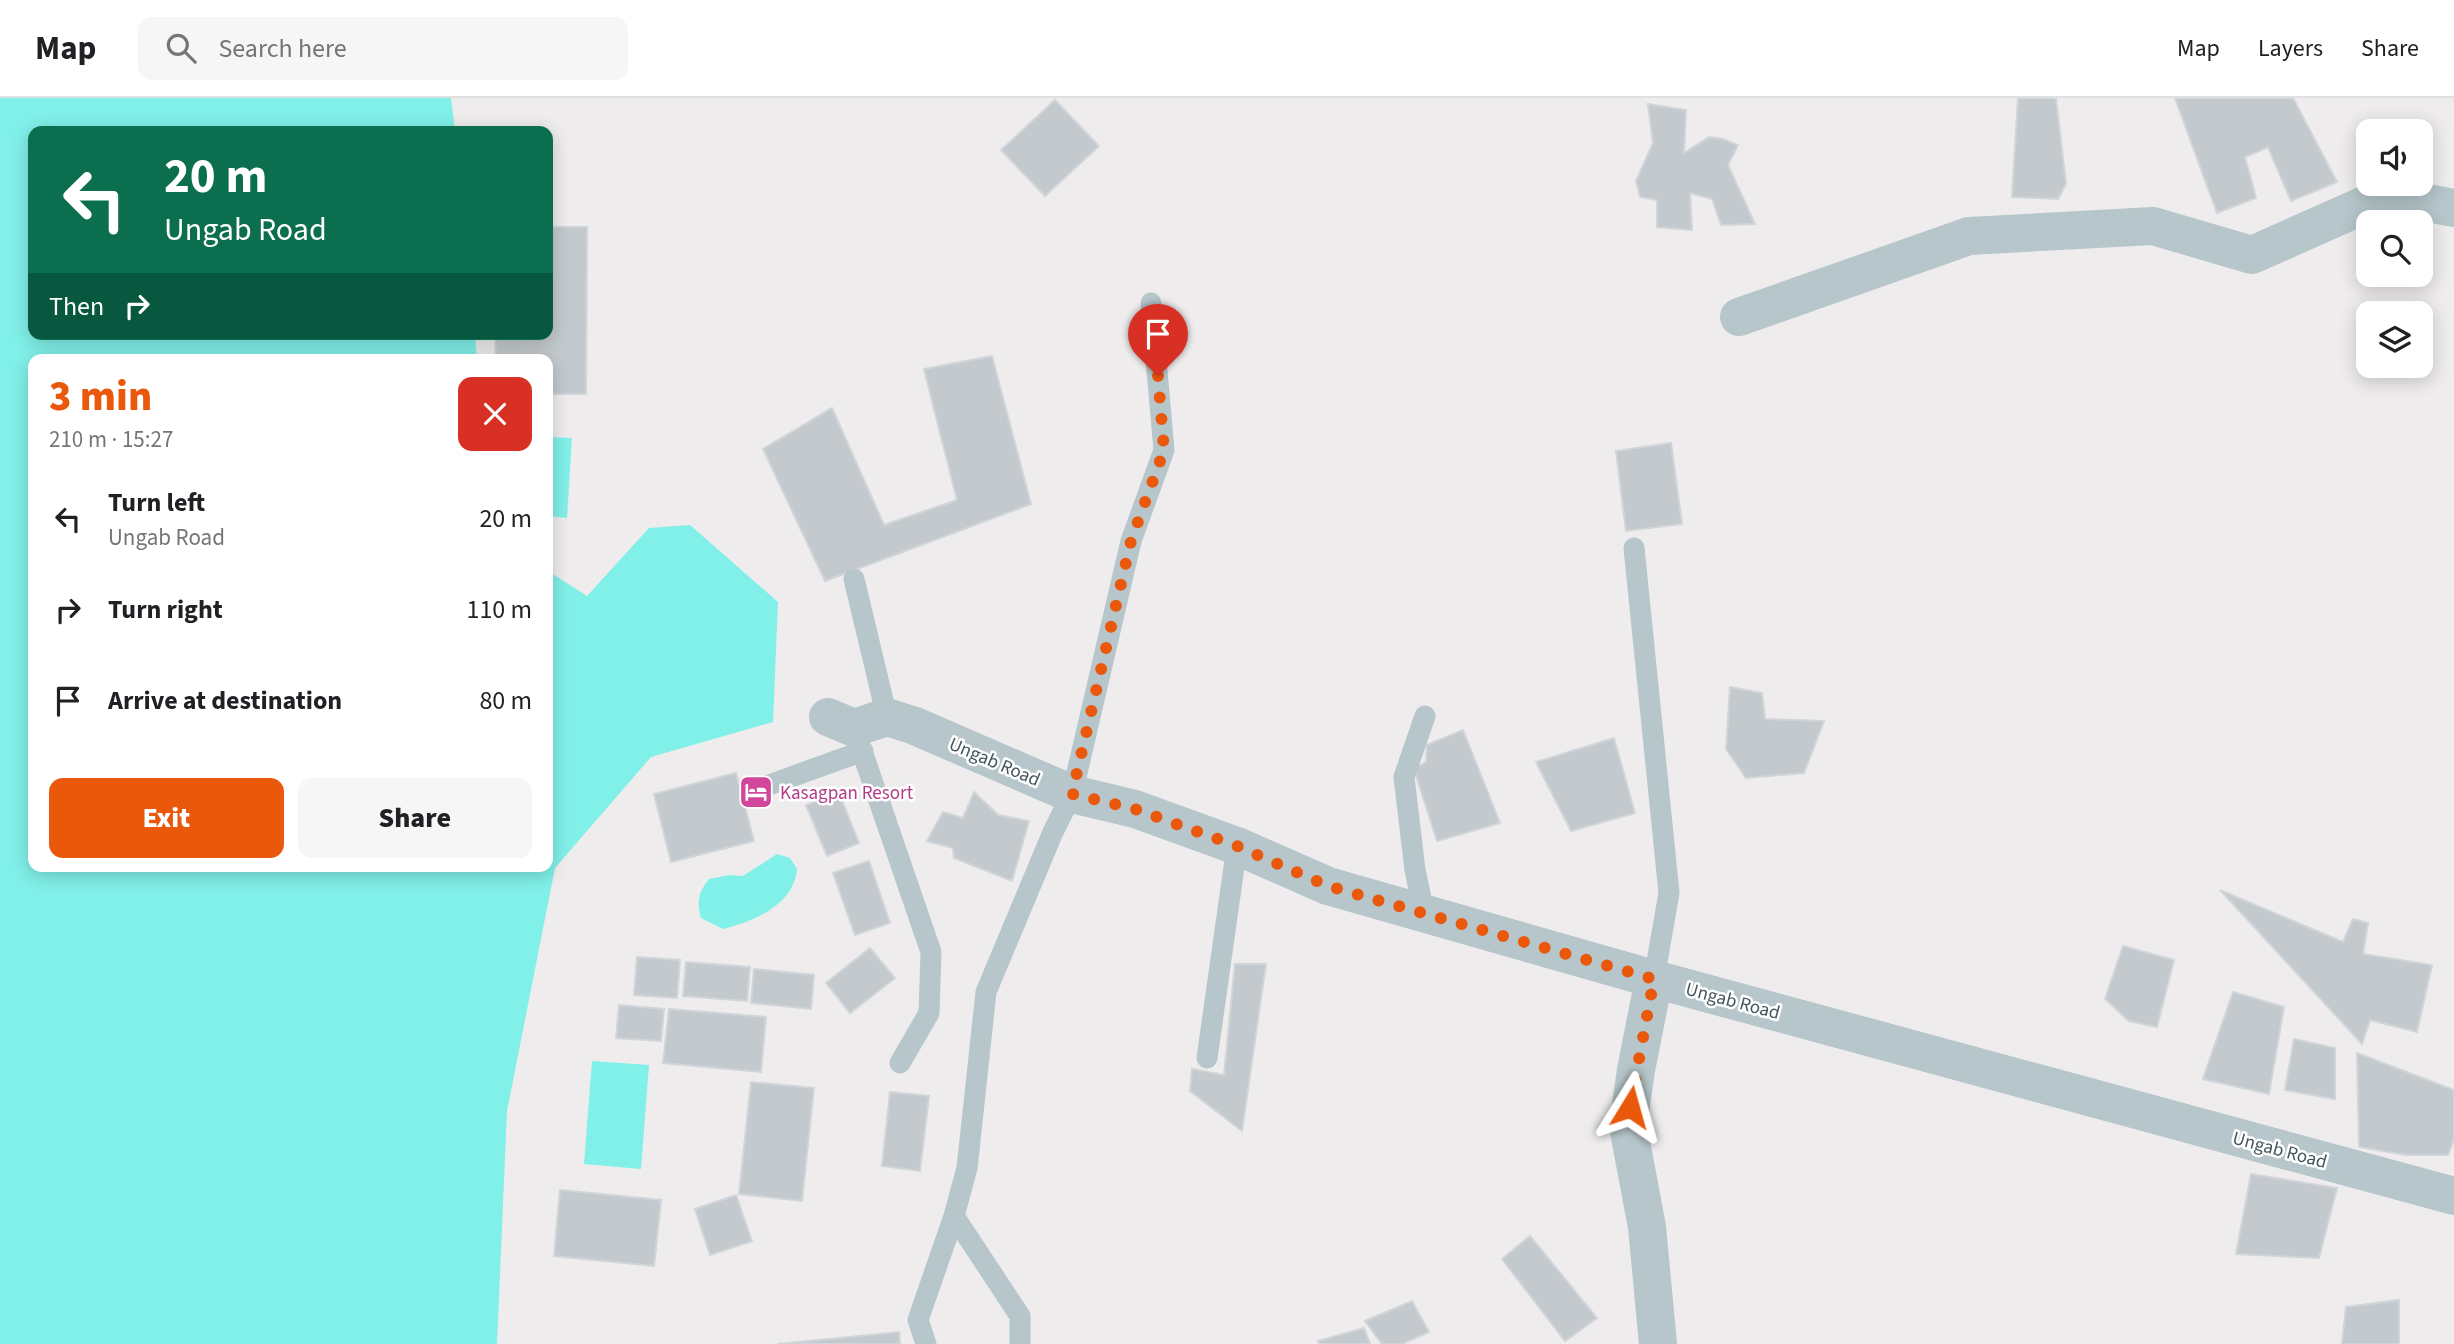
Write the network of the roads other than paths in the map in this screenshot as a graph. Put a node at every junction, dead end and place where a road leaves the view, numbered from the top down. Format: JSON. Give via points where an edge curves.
{"nodes":[{"id":1,"x":2454,"y":208,"type":"edge"},
{"id":2,"x":1151,"y":303,"type":"dead end"},
{"id":3,"x":1739,"y":317,"type":"dead end"},
{"id":4,"x":1634,"y":548,"type":"dead end"},
{"id":5,"x":854,"y":579,"type":"dead end"},
{"id":6,"x":1425,"y":716,"type":"dead end"},
{"id":7,"x":858,"y":728,"type":"junction"},
{"id":8,"x":769,"y":785,"type":"dead end"},
{"id":9,"x":1072,"y":794,"type":"junction"},
{"id":10,"x":1237,"y":846,"type":"junction"},
{"id":11,"x":1424,"y":913,"type":"junction"},
{"id":12,"x":1654,"y":979,"type":"junction"},
{"id":13,"x":1207,"y":1058,"type":"dead end"},
{"id":14,"x":900,"y":1063,"type":"dead end"},
{"id":15,"x":2454,"y":1196,"type":"edge"},
{"id":16,"x":954,"y":1216,"type":"junction"},
{"id":17,"x":926,"y":1344,"type":"edge"},
{"id":18,"x":1020,"y":1344,"type":"edge"},
{"id":19,"x":1658,"y":1344,"type":"edge"}],
"edges":[{"from":1,"to":3,"type":"street","via":[[2387,195],[2252,255],[2153,226],[1969,236]]},
{"from":2,"to":9,"type":"lane","via":[[1164,450],[1131,541]]},
{"from":4,"to":12,"type":"lane","via":[[1669,893]]},
{"from":5,"to":7,"type":"lane"},
{"from":6,"to":11,"type":"lane","via":[[1404,777]]},
{"from":7,"to":8,"type":"lane"},
{"from":7,"to":9,"type":"street","name":"Ungab Road","via":[[915,726]]},
{"from":7,"to":14,"type":"lane","via":[[931,952],[929,1013]]},
{"from":9,"to":10,"type":"street","name":"Ungab Road","via":[[1135,809]]},
{"from":9,"to":16,"type":"lane","via":[[986,992],[967,1168]]},
{"from":10,"to":11,"type":"street","name":"Ungab Road","via":[[1328,886]]},
{"from":10,"to":13,"type":"lane"},
{"from":11,"to":12,"type":"street","name":"Ungab Road"},
{"from":12,"to":15,"type":"street","name":"Ungab Road"},
{"from":12,"to":19,"type":"street","via":[[1628,1126],[1647,1227]]},
{"from":16,"to":17,"type":"lane","via":[[918,1320]]},
{"from":16,"to":18,"type":"lane","via":[[1020,1316]]}]}
